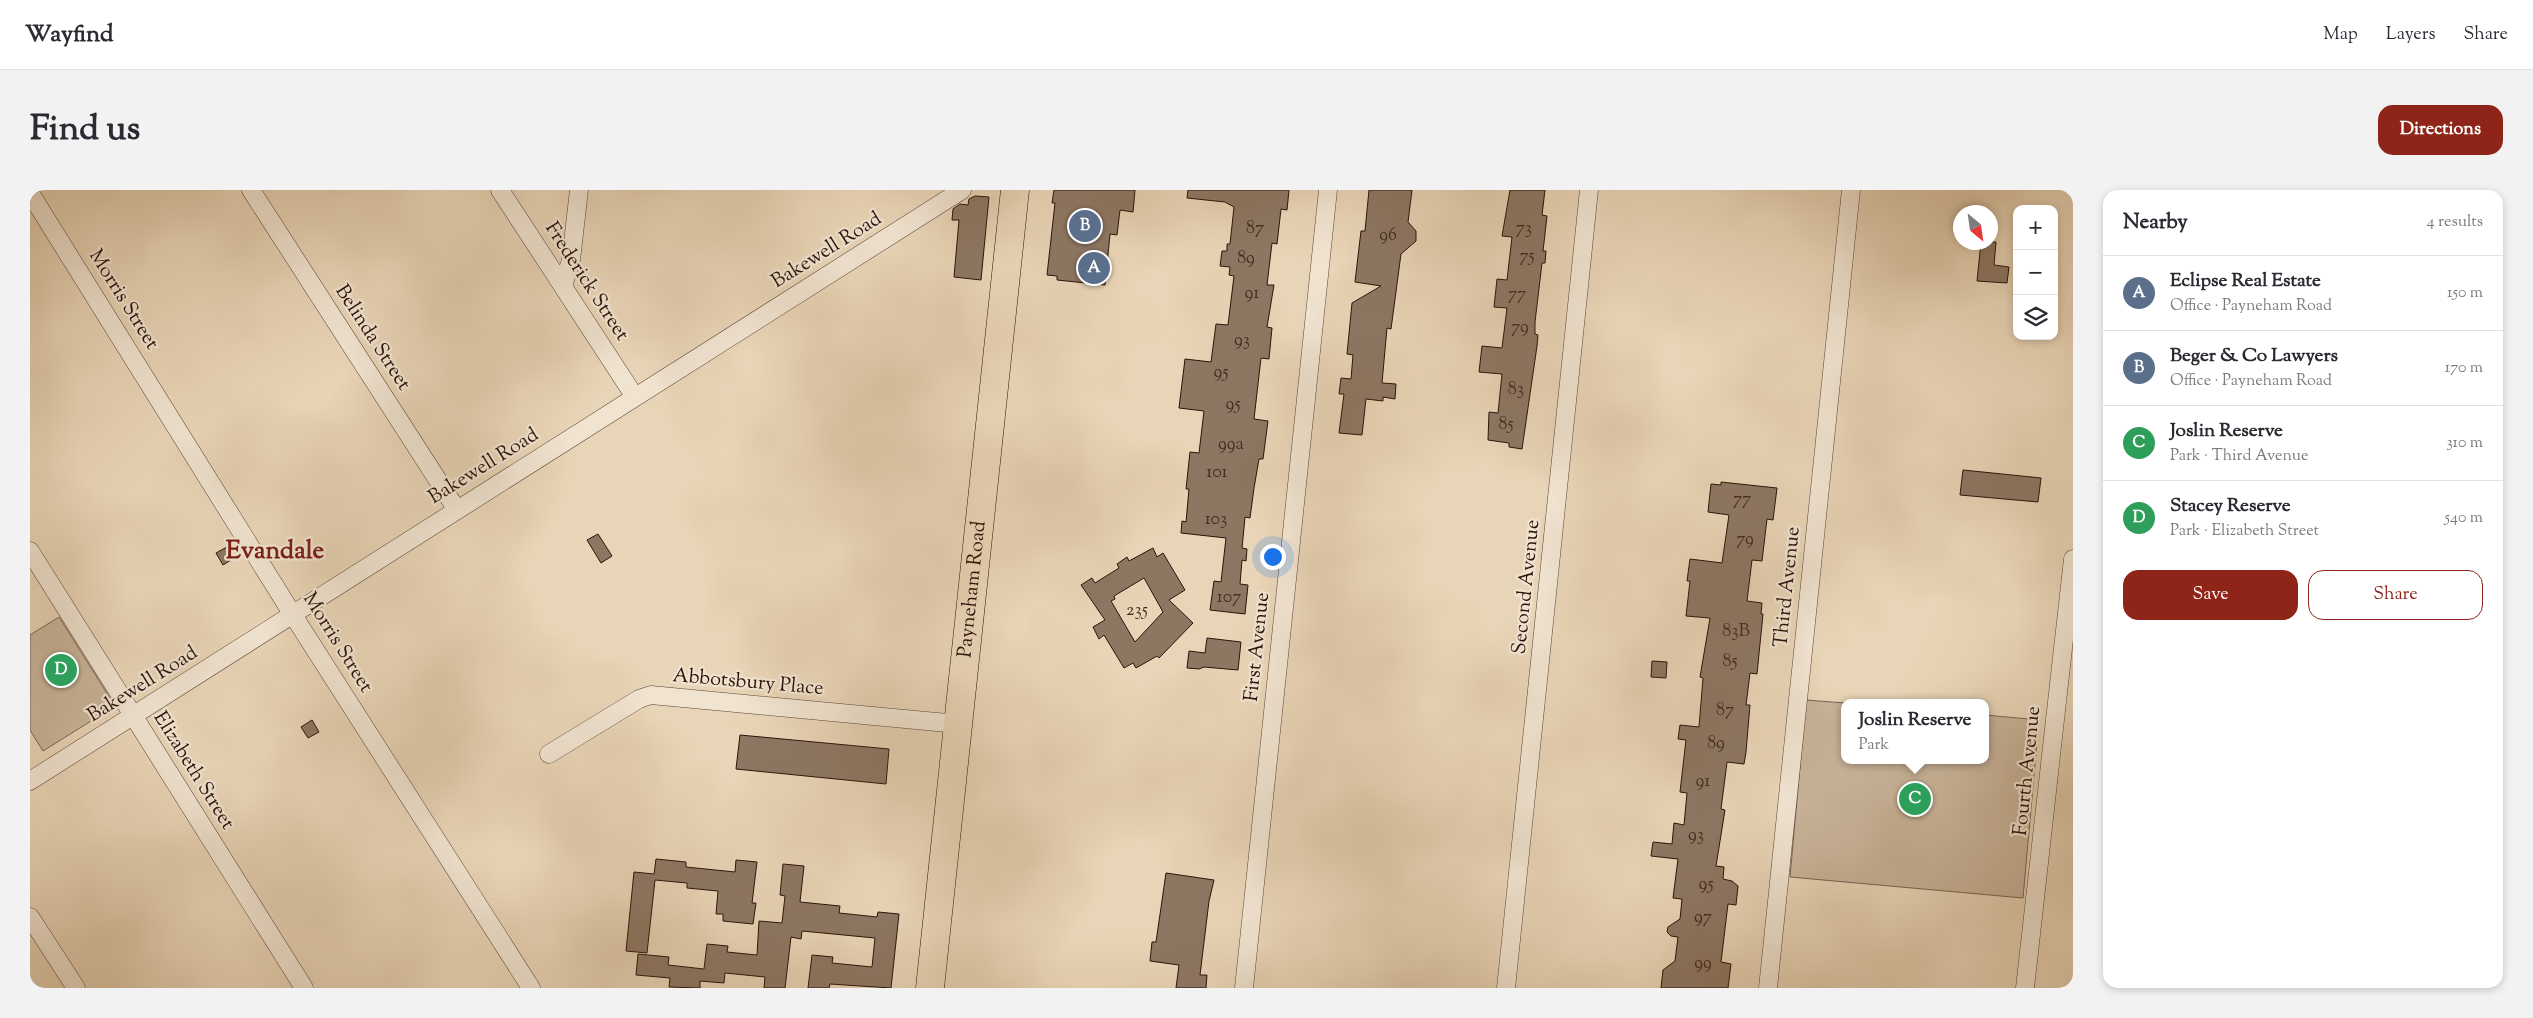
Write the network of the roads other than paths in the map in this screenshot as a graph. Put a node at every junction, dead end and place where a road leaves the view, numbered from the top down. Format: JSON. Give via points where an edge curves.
{"nodes":[{"id":1,"x":251,"y":190,"type":"edge"},
{"id":2,"x":500,"y":190,"type":"edge"},
{"id":3,"x":579,"y":190,"type":"edge"},
{"id":4,"x":962,"y":190,"type":"edge"},
{"id":5,"x":1015,"y":190,"type":"edge"},
{"id":6,"x":1328,"y":190,"type":"edge"},
{"id":7,"x":1589,"y":190,"type":"edge"},
{"id":8,"x":1851,"y":190,"type":"edge"},
{"id":9,"x":30,"y":193,"type":"edge"},
{"id":10,"x":563,"y":286,"type":"junction"},
{"id":11,"x":635,"y":397,"type":"junction"},
{"id":12,"x":457,"y":510,"type":"junction"},
{"id":13,"x":30,"y":551,"type":"edge"},
{"id":14,"x":2073,"y":559,"type":"edge"},
{"id":15,"x":293,"y":615,"type":"junction"},
{"id":16,"x":133,"y":716,"type":"junction"},
{"id":17,"x":958,"y":724,"type":"junction"},
{"id":18,"x":549,"y":754,"type":"dead end"},
{"id":19,"x":30,"y":781,"type":"edge"},
{"id":20,"x":30,"y":917,"type":"edge"},
{"id":21,"x":76,"y":988,"type":"edge"},
{"id":22,"x":304,"y":988,"type":"edge"},
{"id":23,"x":531,"y":988,"type":"edge"},
{"id":24,"x":930,"y":988,"type":"edge"},
{"id":25,"x":1244,"y":988,"type":"edge"},
{"id":26,"x":1506,"y":988,"type":"edge"},
{"id":27,"x":1768,"y":988,"type":"edge"},
{"id":28,"x":2025,"y":988,"type":"edge"}],
"edges":[{"from":1,"to":12,"type":"street","name":"Belinda Street"},
{"from":2,"to":10,"type":"street","name":"Frederick Street"},
{"from":3,"to":10,"type":"street","via":[[571,260]]},
{"from":4,"to":11,"type":"street","name":"Bakewell Road"},
{"from":5,"to":17,"type":"main road","name":"Payneham Road"},
{"from":6,"to":25,"type":"street","name":"First Avenue"},
{"from":7,"to":26,"type":"street","name":"Second Avenue"},
{"from":8,"to":27,"type":"street","name":"Third Avenue"},
{"from":9,"to":15,"type":"street","name":"Morris Street"},
{"from":10,"to":11,"type":"street","name":"Frederick Street"},
{"from":11,"to":12,"type":"street","name":"Bakewell Road"},
{"from":12,"to":15,"type":"street","name":"Bakewell Road"},
{"from":13,"to":16,"type":"street","name":"Elizabeth Street"},
{"from":14,"to":28,"type":"street","name":"Fourth Avenue"},
{"from":15,"to":16,"type":"street","name":"Bakewell Road"},
{"from":15,"to":23,"type":"street","name":"Morris Street"},
{"from":16,"to":19,"type":"street","name":"Bakewell Road"},
{"from":16,"to":22,"type":"street","name":"Elizabeth Street"},
{"from":17,"to":18,"type":"street","name":"Abbotsbury Place","via":[[652,695],[645,696]]},
{"from":17,"to":24,"type":"main road","name":"Payneham Road"},
{"from":20,"to":21,"type":"street"}]}
